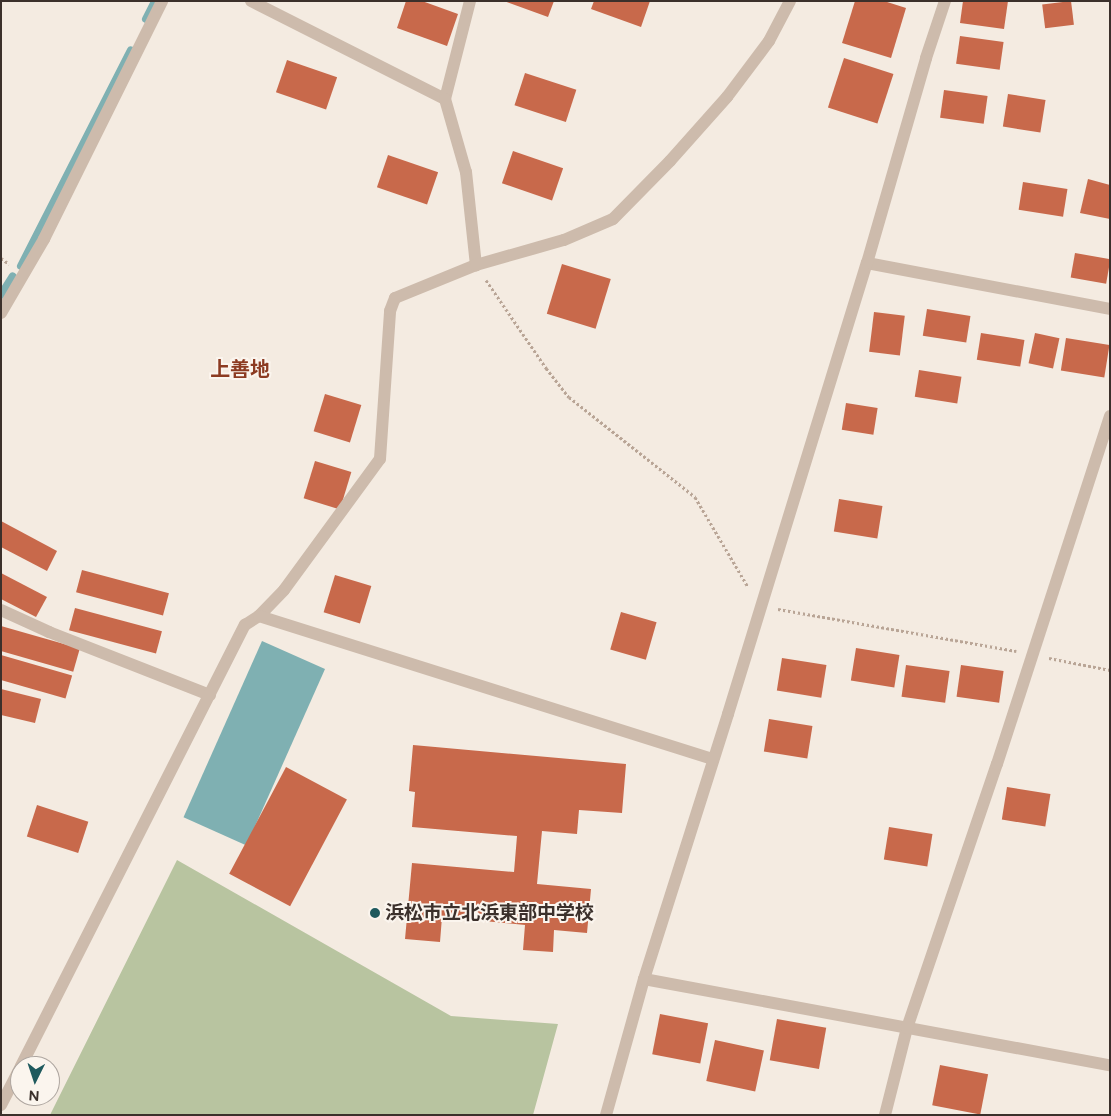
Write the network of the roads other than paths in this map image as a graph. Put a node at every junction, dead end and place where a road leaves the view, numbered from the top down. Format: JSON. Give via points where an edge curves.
{"nodes":[{"id":1,"x":162,"y":1,"type":"edge"},
{"id":2,"x":251,"y":1,"type":"edge"},
{"id":3,"x":470,"y":1,"type":"edge"},
{"id":4,"x":790,"y":1,"type":"edge"},
{"id":5,"x":945,"y":1,"type":"edge"},
{"id":6,"x":444,"y":99,"type":"junction"},
{"id":7,"x":867,"y":262,"type":"junction"},
{"id":8,"x":476,"y":265,"type":"junction"},
{"id":9,"x":1110,"y":309,"type":"edge"},
{"id":10,"x":1,"y":313,"type":"edge"},
{"id":11,"x":1110,"y":416,"type":"edge"},
{"id":12,"x":1,"y":610,"type":"edge"},
{"id":13,"x":260,"y":616,"type":"junction"},
{"id":14,"x":210,"y":695,"type":"junction"},
{"id":15,"x":713,"y":759,"type":"junction"},
{"id":16,"x":644,"y":979,"type":"junction"},
{"id":17,"x":907,"y":1028,"type":"junction"},
{"id":18,"x":26,"y":1056,"type":"edge"},
{"id":19,"x":1110,"y":1065,"type":"edge"},
{"id":20,"x":10,"y":1087,"type":"edge"},
{"id":21,"x":1,"y":1105,"type":"edge"},
{"id":22,"x":606,"y":1115,"type":"edge"},
{"id":23,"x":885,"y":1115,"type":"edge"}],
"edges":[{"from":1,"to":10,"type":"street","via":[[44,239]]},
{"from":2,"to":6,"type":"street"},
{"from":3,"to":6,"type":"street"},
{"from":4,"to":8,"type":"street","via":[[769,41],[727,97],[612,220],[564,240]]},
{"from":5,"to":7,"type":"street"},
{"from":6,"to":8,"type":"street","via":[[466,172]]},
{"from":7,"to":9,"type":"street"},
{"from":7,"to":15,"type":"street"},
{"from":8,"to":13,"type":"street","via":[[395,298],[390,311],[380,459],[284,590]]},
{"from":11,"to":17,"type":"street"},
{"from":12,"to":14,"type":"street"},
{"from":13,"to":14,"type":"street","via":[[245,625]]},
{"from":13,"to":15,"type":"street"},
{"from":14,"to":18,"type":"street"},
{"from":15,"to":16,"type":"street"},
{"from":16,"to":17,"type":"street"},
{"from":16,"to":22,"type":"street"},
{"from":17,"to":19,"type":"street"},
{"from":17,"to":23,"type":"street"},
{"from":20,"to":21,"type":"street"}]}
